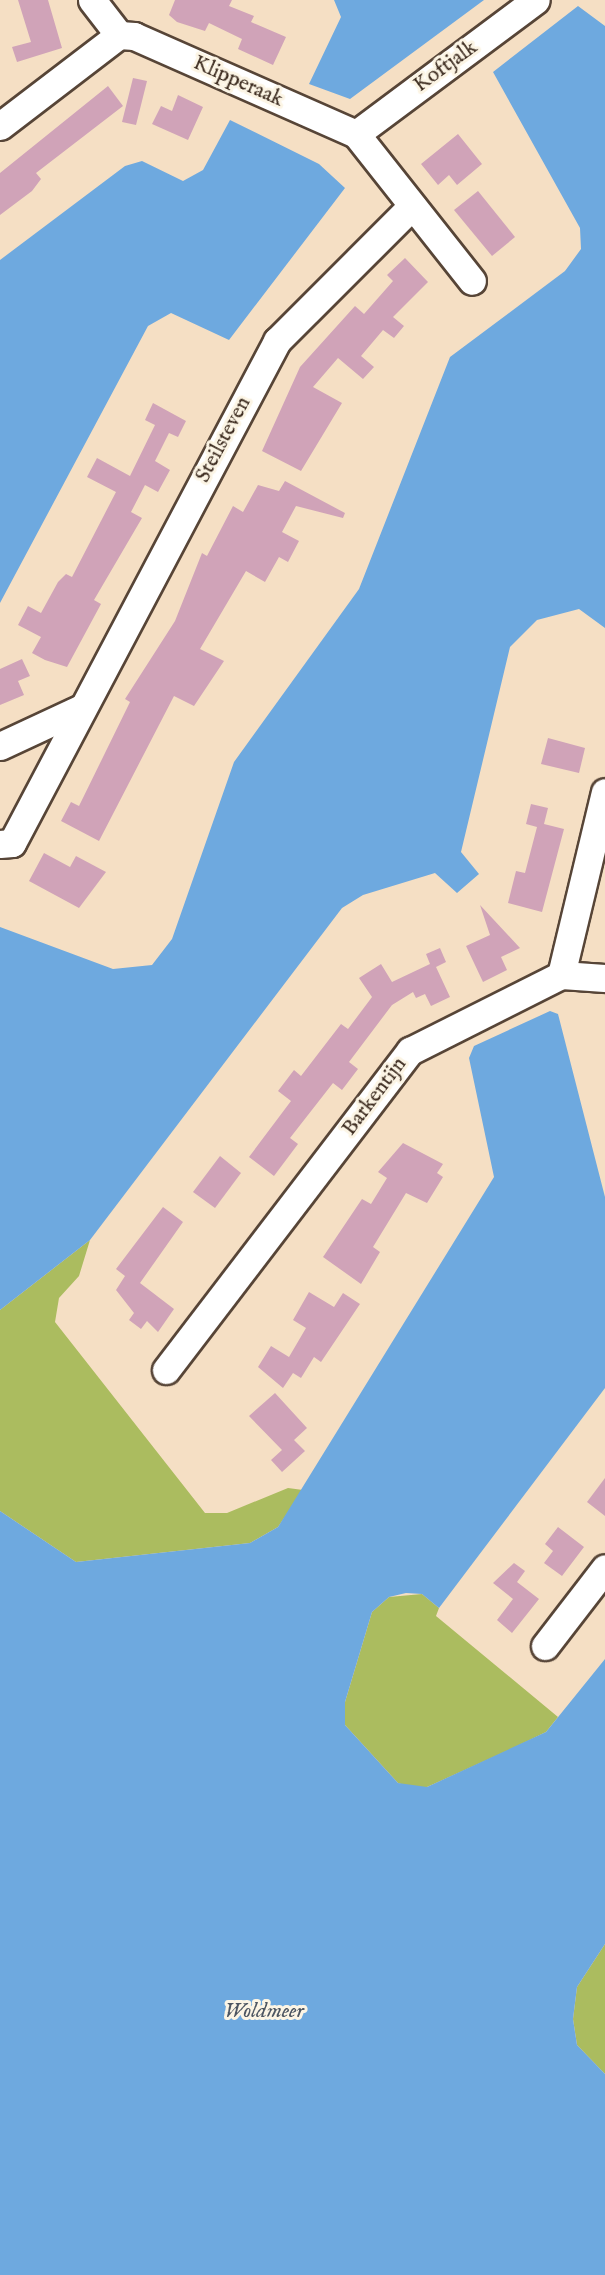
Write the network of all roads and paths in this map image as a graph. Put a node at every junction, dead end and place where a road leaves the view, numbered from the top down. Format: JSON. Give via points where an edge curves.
{"nodes":[{"id":1,"x":92,"y":0,"type":"edge"},
{"id":2,"x":536,"y":0,"type":"edge"},
{"id":3,"x":119,"y":35,"type":"junction"},
{"id":4,"x":0,"y":126,"type":"edge"},
{"id":5,"x":356,"y":134,"type":"junction"},
{"id":6,"x":412,"y":206,"type":"junction"},
{"id":7,"x":472,"y":281,"type":"dead end"},
{"id":8,"x":82,"y":708,"type":"junction"},
{"id":9,"x":0,"y":746,"type":"edge"},
{"id":10,"x":605,"y":792,"type":"edge"},
{"id":11,"x":0,"y":844,"type":"edge"},
{"id":12,"x":561,"y":975,"type":"junction"},
{"id":13,"x":605,"y":978,"type":"edge"},
{"id":14,"x":166,"y":1370,"type":"dead end"},
{"id":15,"x":605,"y":1568,"type":"edge"},
{"id":16,"x":545,"y":1646,"type":"dead end"}],
"edges":[{"from":1,"to":3,"type":"street"},
{"from":2,"to":5,"type":"street","name":"Koftjalk"},
{"from":3,"to":4,"type":"street"},
{"from":3,"to":5,"type":"street","name":"Klipperaak","via":[[134,36]]},
{"from":5,"to":6,"type":"street"},
{"from":6,"to":7,"type":"street"},
{"from":6,"to":8,"type":"street","name":"Steilsteven","via":[[277,340]]},
{"from":8,"to":9,"type":"street"},
{"from":8,"to":11,"type":"street","name":"Steilsteven","via":[[12,843]]},
{"from":10,"to":12,"type":"street"},
{"from":12,"to":13,"type":"street"},
{"from":12,"to":14,"type":"street","name":"Barkentijn","via":[[410,1051]]},
{"from":15,"to":16,"type":"street"}]}
